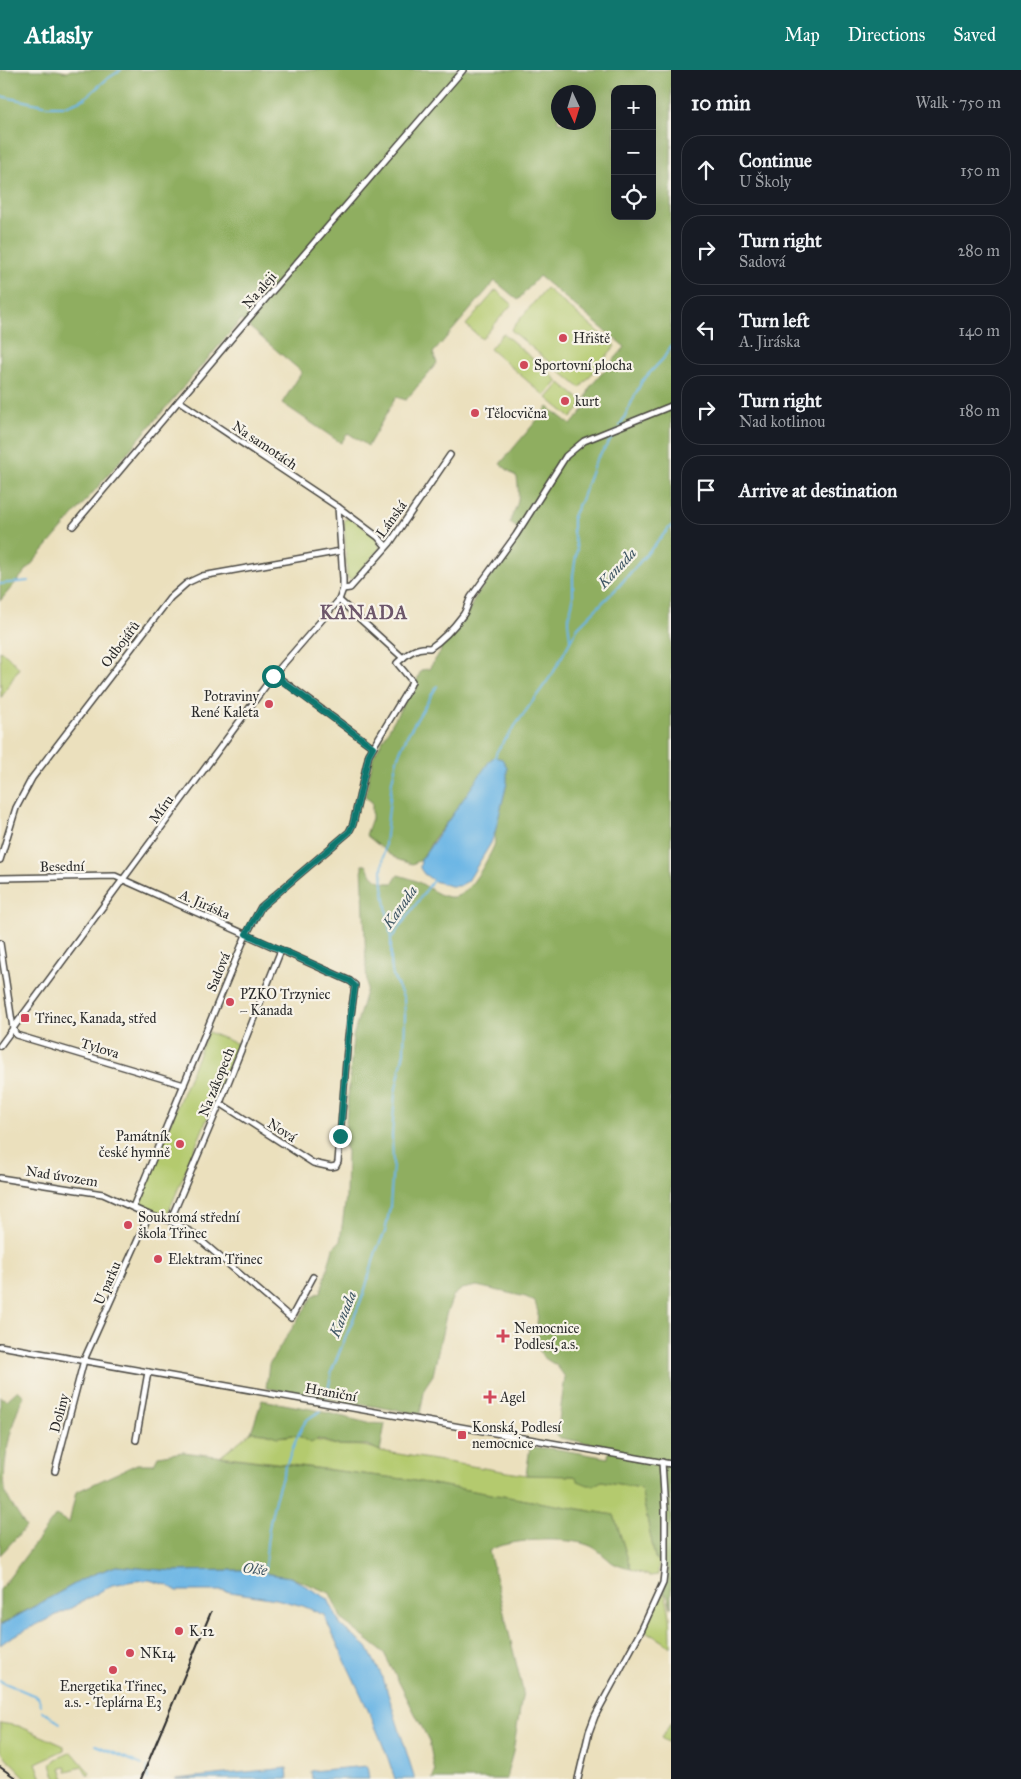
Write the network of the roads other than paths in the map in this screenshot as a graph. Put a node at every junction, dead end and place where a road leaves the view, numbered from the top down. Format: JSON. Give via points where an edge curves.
{"nodes":[{"id":1,"x":463,"y":70,"type":"edge"},
{"id":2,"x":179,"y":401,"type":"junction"},
{"id":3,"x":671,"y":406,"type":"edge"},
{"id":4,"x":450,"y":454,"type":"dead end"},
{"id":5,"x":338,"y":507,"type":"junction"},
{"id":6,"x":73,"y":526,"type":"dead end"},
{"id":7,"x":386,"y":546,"type":"junction"},
{"id":8,"x":341,"y":551,"type":"junction"},
{"id":9,"x":343,"y":589,"type":"junction"},
{"id":10,"x":339,"y":600,"type":"junction"},
{"id":11,"x":403,"y":658,"type":"junction"},
{"id":12,"x":274,"y":675,"type":"junction"},
{"id":13,"x":373,"y":747,"type":"junction"},
{"id":14,"x":0,"y":860,"type":"edge"},
{"id":15,"x":0,"y":878,"type":"edge"},
{"id":16,"x":123,"y":880,"type":"junction"},
{"id":17,"x":246,"y":934,"type":"junction"},
{"id":18,"x":0,"y":943,"type":"edge"},
{"id":19,"x":280,"y":950,"type":"junction"},
{"id":20,"x":13,"y":1028,"type":"junction"},
{"id":21,"x":0,"y":1046,"type":"edge"},
{"id":22,"x":184,"y":1085,"type":"junction"},
{"id":23,"x":220,"y":1103,"type":"junction"},
{"id":24,"x":336,"y":1166,"type":"joint"},
{"id":25,"x":0,"y":1178,"type":"edge"},
{"id":26,"x":133,"y":1207,"type":"junction"},
{"id":27,"x":149,"y":1216,"type":"junction"},
{"id":28,"x":170,"y":1221,"type":"junction"},
{"id":29,"x":313,"y":1277,"type":"dead end"},
{"id":30,"x":0,"y":1346,"type":"edge"},
{"id":31,"x":84,"y":1360,"type":"junction"},
{"id":32,"x":148,"y":1372,"type":"junction"},
{"id":33,"x":136,"y":1440,"type":"dead end"},
{"id":34,"x":660,"y":1462,"type":"junction"},
{"id":35,"x":671,"y":1464,"type":"edge"},
{"id":36,"x":55,"y":1471,"type":"dead end"},
{"id":37,"x":578,"y":1779,"type":"edge"}],
"edges":[{"from":1,"to":2,"type":"street","name":"Na aleji"},
{"from":2,"to":5,"type":"street","name":"Na samotách"},
{"from":2,"to":6,"type":"street","name":"Na aleji"},
{"from":3,"to":11,"type":"street","via":[[584,441],[566,456],[516,535],[471,597],[465,613],[430,648],[421,647]]},
{"from":4,"to":7,"type":"street","name":"Lánská"},
{"from":5,"to":7,"type":"street","name":"Na samotách"},
{"from":5,"to":8,"type":"street"},
{"from":7,"to":9,"type":"street","name":"Lánská","via":[[350,588]]},
{"from":8,"to":9,"type":"street"},
{"from":8,"to":14,"type":"street","name":"Odbojářů","via":[[202,576],[183,585],[32,778],[16,808]]},
{"from":9,"to":10,"type":"street","name":"Míru"},
{"from":10,"to":11,"type":"street"},
{"from":10,"to":12,"type":"street","name":"Míru"},
{"from":11,"to":13,"type":"street","name":"Sadová","via":[[397,663],[412,681]]},
{"from":12,"to":13,"type":"street"},
{"from":12,"to":16,"type":"street","name":"Míru"},
{"from":13,"to":17,"type":"street","name":"Sadová","via":[[349,832],[261,907]]},
{"from":15,"to":16,"type":"street","name":"Besední","via":[[114,876]]},
{"from":16,"to":17,"type":"street","name":"A. Jiráska"},
{"from":16,"to":20,"type":"street","name":"Míru"},
{"from":17,"to":19,"type":"street","name":"A. Jiráska"},
{"from":17,"to":22,"type":"street","name":"Sadová"},
{"from":18,"to":20,"type":"street"},
{"from":19,"to":23,"type":"street","name":"Na zákopech"},
{"from":19,"to":24,"type":"street","name":"A. Jiráska","via":[[350,981],[356,989],[348,1037]]},
{"from":20,"to":21,"type":"street","name":"Míru"},
{"from":20,"to":22,"type":"street","name":"Tylova","via":[[16,1035]]},
{"from":22,"to":26,"type":"street","name":"Sadová"},
{"from":23,"to":24,"type":"street","name":"Nová","via":[[313,1162]]},
{"from":23,"to":28,"type":"street","name":"Na zákopech"},
{"from":25,"to":26,"type":"street","name":"Nad úvozem","via":[[103,1194]]},
{"from":26,"to":27,"type":"street","name":"Nad úvozem"},
{"from":27,"to":28,"type":"street","name":"Nad úvozem"},
{"from":27,"to":31,"type":"street","name":"U parku"},
{"from":28,"to":29,"type":"street","name":"Nad úvozem","via":[[191,1232],[291,1318]]},
{"from":30,"to":31,"type":"street","name":"Hraniční"},
{"from":31,"to":32,"type":"street","name":"Hraniční"},
{"from":31,"to":36,"type":"street","name":"Doliny"},
{"from":32,"to":33,"type":"street"},
{"from":32,"to":34,"type":"street","name":"Hraniční"},
{"from":34,"to":35,"type":"street","name":"Hraniční"},
{"from":34,"to":37,"type":"street","via":[[665,1510],[663,1583],[642,1629],[594,1716]]}]}
